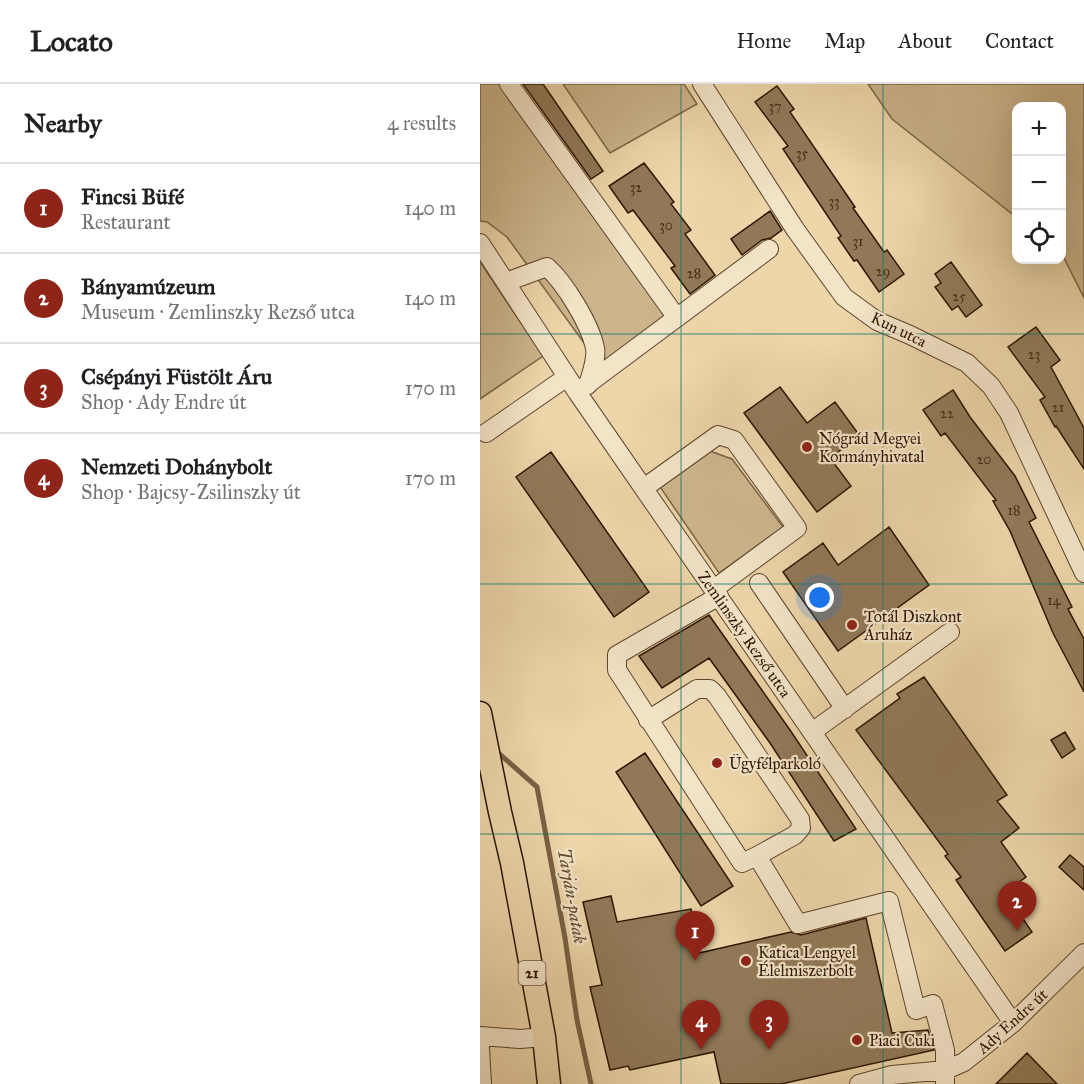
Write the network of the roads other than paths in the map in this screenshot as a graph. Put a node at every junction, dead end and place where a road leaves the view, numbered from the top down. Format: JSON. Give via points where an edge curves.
{"nodes":[{"id":1,"x":509,"y":84,"type":"edge"},
{"id":2,"x":702,"y":84,"type":"edge"},
{"id":3,"x":480,"y":243,"type":"edge"},
{"id":4,"x":769,"y":249,"type":"dead end"},
{"id":5,"x":506,"y":282,"type":"junction"},
{"id":6,"x":677,"y":318,"type":"junction"},
{"id":7,"x":577,"y":385,"type":"junction"},
{"id":8,"x":486,"y":433,"type":"dead end"},
{"id":9,"x":644,"y":488,"type":"junction"},
{"id":10,"x":1084,"y":573,"type":"edge"},
{"id":11,"x":759,"y":583,"type":"dead end"},
{"id":12,"x":716,"y":593,"type":"junction"},
{"id":13,"x":950,"y":632,"type":"dead end"},
{"id":14,"x":845,"y":709,"type":"junction"},
{"id":15,"x":481,"y":715,"type":"edge"},
{"id":16,"x":648,"y":720,"type":"junction"},
{"id":17,"x":812,"y":732,"type":"junction"},
{"id":18,"x":757,"y":856,"type":"junction"},
{"id":19,"x":1084,"y":953,"type":"edge"},
{"id":20,"x":1012,"y":1023,"type":"junction"},
{"id":21,"x":480,"y":1036,"type":"edge"},
{"id":22,"x":544,"y":1037,"type":"junction"},
{"id":23,"x":480,"y":1048,"type":"edge"},
{"id":24,"x":945,"y":1077,"type":"edge"},
{"id":25,"x":482,"y":1084,"type":"edge"},
{"id":26,"x":549,"y":1084,"type":"edge"},
{"id":27,"x":859,"y":1084,"type":"edge"}],
"edges":[{"from":1,"to":6,"type":"street"},
{"from":2,"to":10,"type":"street","name":"Kun utca","via":[[795,229],[844,297],[878,321],[967,363],[991,386],[1009,413]]},
{"from":3,"to":5,"type":"street","name":"Zemlinszky Rezső utca"},
{"from":4,"to":6,"type":"street"},
{"from":5,"to":7,"type":"street","name":"Zemlinszky Rezső utca"},
{"from":5,"to":7,"type":"street","via":[[547,267],[558,276],[582,316],[596,350]]},
{"from":6,"to":7,"type":"street"},
{"from":7,"to":8,"type":"street"},
{"from":7,"to":9,"type":"street","name":"Zemlinszky Rezső utca"},
{"from":9,"to":12,"type":"street","name":"Zemlinszky Rezső utca"},
{"from":9,"to":12,"type":"street","via":[[718,435],[734,440],[797,528]]},
{"from":11,"to":14,"type":"street"},
{"from":12,"to":16,"type":"street","via":[[617,655],[616,670]]},
{"from":12,"to":17,"type":"street","name":"Zemlinszky Rezső utca"},
{"from":13,"to":14,"type":"street"},
{"from":14,"to":17,"type":"street"},
{"from":15,"to":22,"type":"main road","number":"21"},
{"from":16,"to":18,"type":"street","via":[[742,864]]},
{"from":16,"to":18,"type":"street","via":[[697,689],[710,689],[717,696],[800,819],[801,828],[795,835]]},
{"from":17,"to":20,"type":"street","name":"Zemlinszky Rezső utca"},
{"from":18,"to":24,"type":"street","via":[[798,924],[889,902],[916,1010],[933,1004],[945,1050]]},
{"from":19,"to":20,"type":"street","name":"Ady Endre út"},
{"from":20,"to":24,"type":"street","name":"Ady Endre út"},
{"from":21,"to":22,"type":"street"},
{"from":22,"to":26,"type":"main road","number":"21"},
{"from":23,"to":25,"type":"street"},
{"from":24,"to":27,"type":"street","name":"Ady Endre út","via":[[892,1075]]}]}
